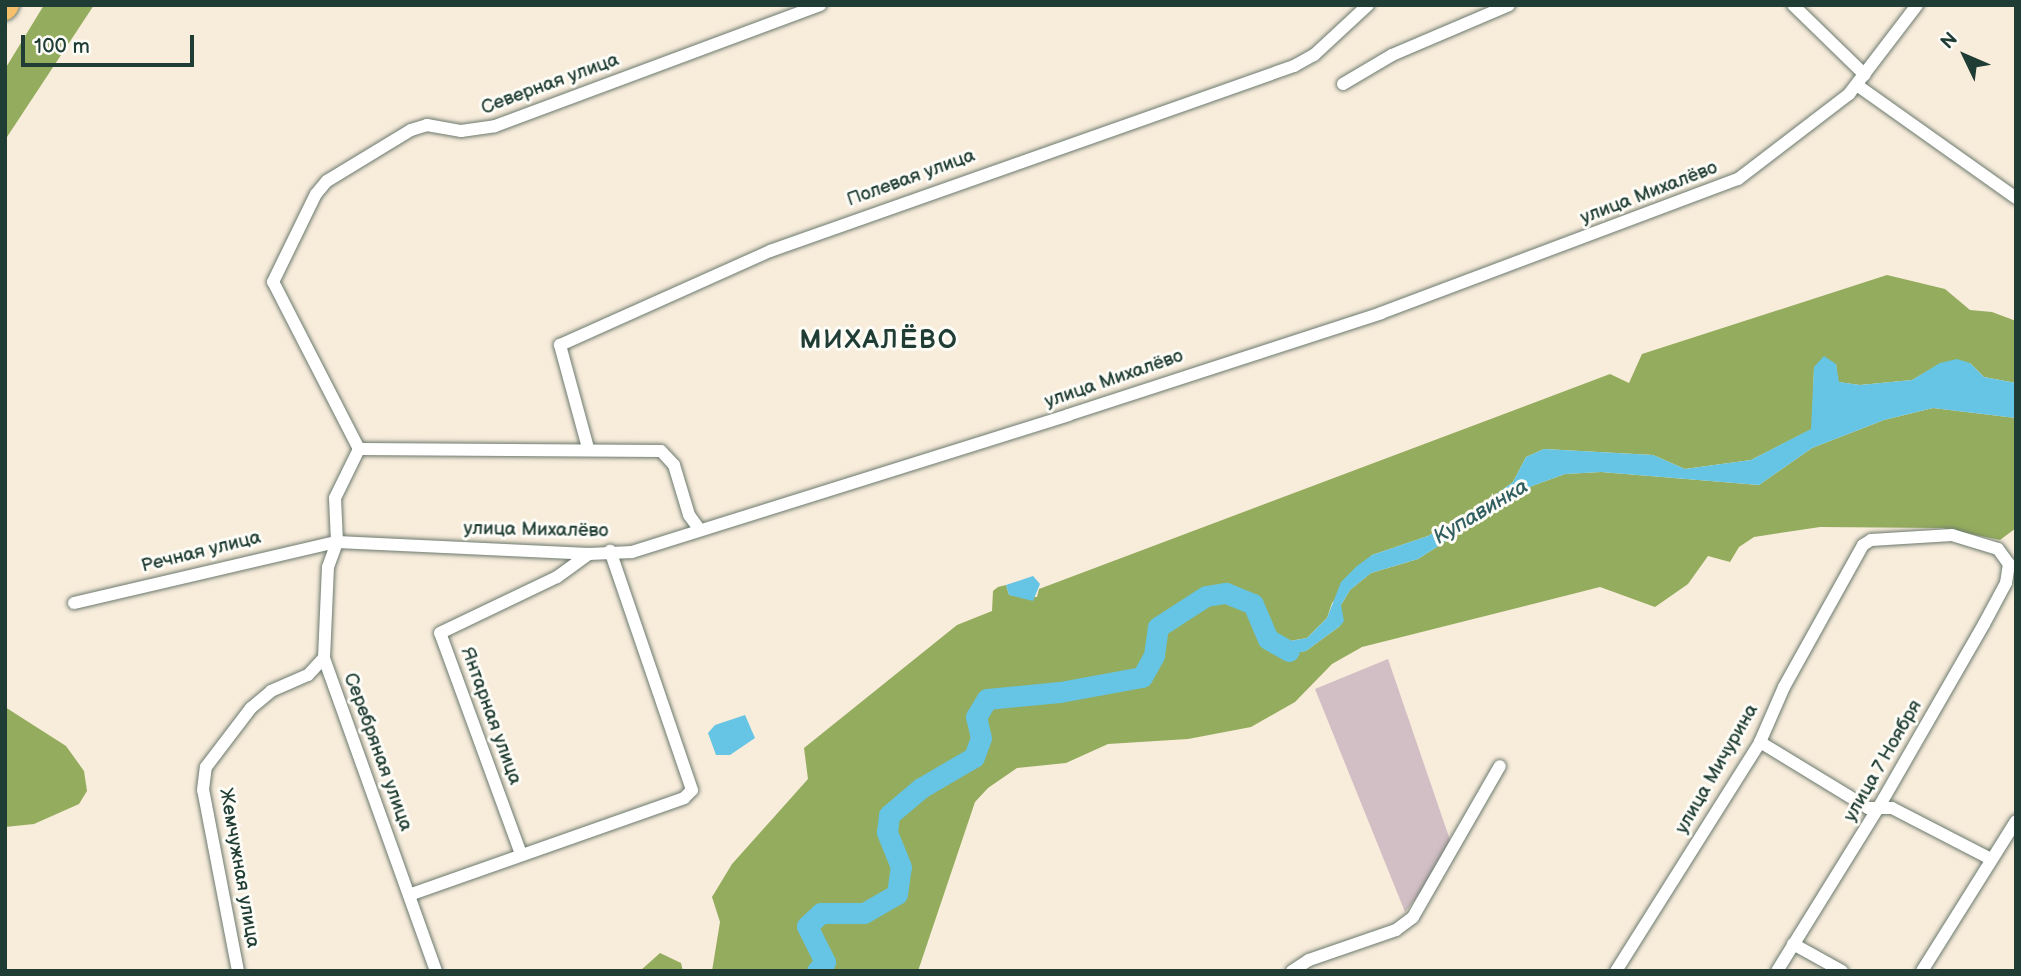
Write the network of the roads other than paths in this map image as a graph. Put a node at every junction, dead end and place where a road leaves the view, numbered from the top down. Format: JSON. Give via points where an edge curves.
{"nodes":[{"id":1,"x":820,"y":5,"type":"edge"},
{"id":2,"x":1368,"y":5,"type":"edge"},
{"id":3,"x":1509,"y":5,"type":"edge"},
{"id":4,"x":1793,"y":5,"type":"edge"},
{"id":5,"x":1917,"y":5,"type":"edge"},
{"id":6,"x":1861,"y":80,"type":"junction"},
{"id":7,"x":1343,"y":84,"type":"dead end"},
{"id":8,"x":2016,"y":198,"type":"edge"},
{"id":9,"x":588,"y":448,"type":"junction"},
{"id":10,"x":359,"y":449,"type":"junction"},
{"id":11,"x":699,"y":529,"type":"junction"},
{"id":12,"x":337,"y":542,"type":"junction"},
{"id":13,"x":610,"y":551,"type":"junction"},
{"id":14,"x":589,"y":554,"type":"junction"},
{"id":15,"x":2009,"y":564,"type":"joint"},
{"id":16,"x":74,"y":603,"type":"dead end"},
{"id":17,"x":324,"y":658,"type":"junction"},
{"id":18,"x":1760,"y":742,"type":"junction"},
{"id":19,"x":1500,"y":766,"type":"dead end"},
{"id":20,"x":1880,"y":805,"type":"junction"},
{"id":21,"x":2016,"y":821,"type":"edge"},
{"id":22,"x":521,"y":853,"type":"junction"},
{"id":23,"x":1992,"y":859,"type":"junction"},
{"id":24,"x":409,"y":895,"type":"junction"},
{"id":25,"x":1793,"y":944,"type":"junction"},
{"id":26,"x":238,"y":971,"type":"edge"},
{"id":27,"x":436,"y":971,"type":"edge"},
{"id":28,"x":1292,"y":971,"type":"edge"},
{"id":29,"x":1616,"y":971,"type":"edge"},
{"id":30,"x":1777,"y":971,"type":"edge"},
{"id":31,"x":1842,"y":971,"type":"edge"},
{"id":32,"x":1922,"y":971,"type":"edge"}],
"edges":[{"from":1,"to":10,"type":"street","name":"Северная улица","via":[[495,126],[461,131],[427,125],[411,130],[327,181],[316,194],[273,282],[356,435]]},
{"from":2,"to":9,"type":"street","name":"Полевая улица","via":[[1314,55],[1294,66],[770,251],[560,345]]},
{"from":3,"to":7,"type":"street","via":[[1392,55]]},
{"from":4,"to":6,"type":"street"},
{"from":5,"to":6,"type":"street","name":"улица Михалёво"},
{"from":6,"to":8,"type":"street"},
{"from":6,"to":11,"type":"street","name":"улица Михалёво","via":[[1751,173],[1695,198],[1381,313]]},
{"from":9,"to":10,"type":"street"},
{"from":9,"to":11,"type":"street","via":[[661,451],[674,465],[689,515]]},
{"from":10,"to":12,"type":"street","name":"Серебряная улица","via":[[335,498]]},
{"from":11,"to":13,"type":"street","name":"улица Михалёво","via":[[632,552]]},
{"from":12,"to":14,"type":"street","name":"улица Михалёво"},
{"from":12,"to":16,"type":"street","name":"Речная улица"},
{"from":12,"to":17,"type":"street","name":"Серебряная улица","via":[[328,567]]},
{"from":13,"to":14,"type":"street","name":"улица Михалёво"},
{"from":13,"to":22,"type":"street","via":[[692,790],[684,797]]},
{"from":14,"to":22,"type":"street","name":"Янтарная улица","via":[[557,577],[440,634]]},
{"from":15,"to":18,"type":"street","name":"улица Мичурина","via":[[1998,549],[1952,535],[1871,540],[1863,545],[1784,687]]},
{"from":15,"to":20,"type":"street","name":"улица 7 Ноября","via":[[2006,583]]},
{"from":17,"to":24,"type":"street","name":"Серебряная улица"},
{"from":17,"to":26,"type":"street","name":"Жемчужная улица","via":[[308,674],[271,691],[251,708],[206,767],[203,790]]},
{"from":18,"to":20,"type":"street","via":[[1868,808]]},
{"from":18,"to":29,"type":"street","name":"улица Мичурина"},
{"from":19,"to":28,"type":"street","via":[[1413,917],[1396,930],[1309,960]]},
{"from":20,"to":23,"type":"street"},
{"from":20,"to":25,"type":"street","name":"улица 7 Ноября"},
{"from":21,"to":23,"type":"street"},
{"from":22,"to":24,"type":"street"},
{"from":23,"to":32,"type":"street"},
{"from":24,"to":27,"type":"street","name":"Серебряная улица"},
{"from":25,"to":30,"type":"street","name":"улица 7 Ноября"},
{"from":25,"to":31,"type":"street"}]}
